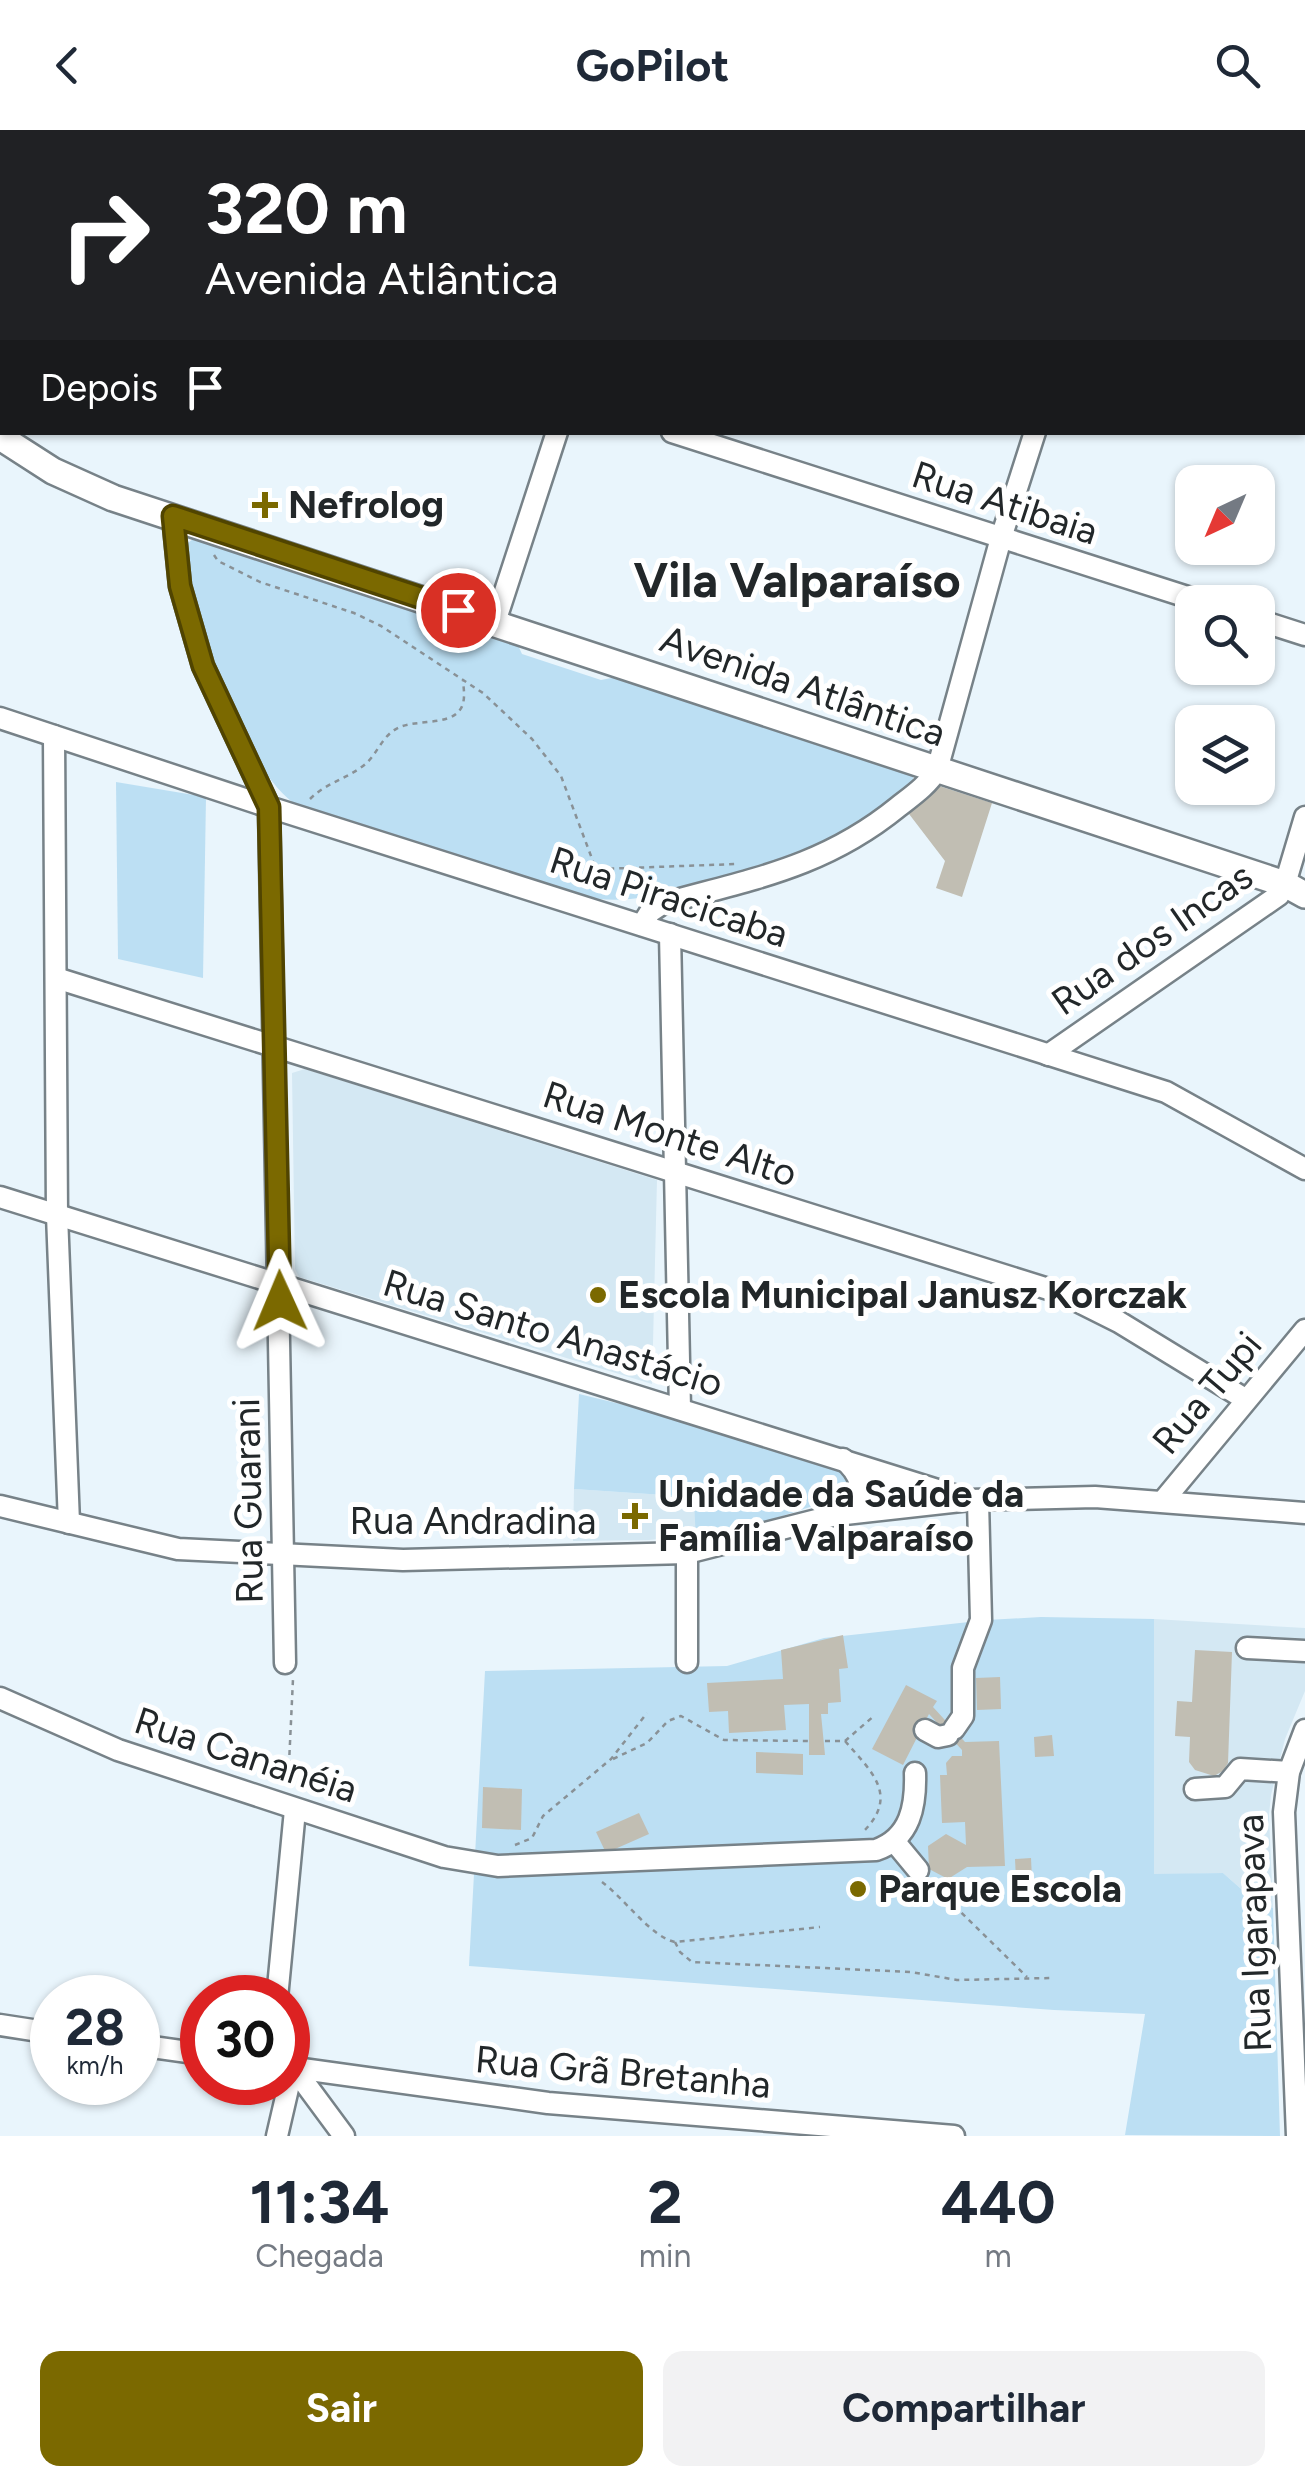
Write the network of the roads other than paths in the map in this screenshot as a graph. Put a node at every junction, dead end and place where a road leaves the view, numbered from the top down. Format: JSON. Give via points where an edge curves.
{"nodes":[{"id":1,"x":556,"y":435,"type":"edge"},
{"id":2,"x":681,"y":435,"type":"edge"},
{"id":3,"x":1034,"y":435,"type":"edge"},
{"id":4,"x":0,"y":437,"type":"edge"},
{"id":5,"x":173,"y":516,"type":"junction"},
{"id":6,"x":1000,"y":538,"type":"junction"},
{"id":7,"x":1175,"y":593,"type":"edge"},
{"id":8,"x":495,"y":622,"type":"junction"},
{"id":9,"x":1275,"y":625,"type":"edge"},
{"id":10,"x":1305,"y":635,"type":"edge"},
{"id":11,"x":0,"y":718,"type":"edge"},
{"id":12,"x":54,"y":736,"type":"junction"},
{"id":13,"x":937,"y":770,"type":"junction"},
{"id":14,"x":269,"y":807,"type":"junction"},
{"id":15,"x":1305,"y":816,"type":"edge"},
{"id":16,"x":1295,"y":889,"type":"edge"},
{"id":17,"x":642,"y":925,"type":"junction"},
{"id":18,"x":670,"y":934,"type":"junction"},
{"id":19,"x":56,"y":978,"type":"junction"},
{"id":20,"x":276,"y":1046,"type":"junction"},
{"id":21,"x":1048,"y":1055,"type":"junction"},
{"id":22,"x":1305,"y":1168,"type":"edge"},
{"id":23,"x":676,"y":1174,"type":"junction"},
{"id":24,"x":0,"y":1197,"type":"edge"},
{"id":25,"x":57,"y":1215,"type":"junction"},
{"id":26,"x":280,"y":1286,"type":"junction"},
{"id":27,"x":1305,"y":1330,"type":"edge"},
{"id":28,"x":1245,"y":1399,"type":"junction"},
{"id":29,"x":680,"y":1409,"type":"junction"},
{"id":30,"x":842,"y":1458,"type":"junction"},
{"id":31,"x":974,"y":1500,"type":"junction"},
{"id":32,"x":1163,"y":1501,"type":"junction"},
{"id":33,"x":0,"y":1506,"type":"edge"},
{"id":34,"x":856,"y":1512,"type":"junction"},
{"id":35,"x":1305,"y":1513,"type":"edge"},
{"id":36,"x":70,"y":1524,"type":"junction"},
{"id":37,"x":687,"y":1553,"type":"junction"},
{"id":38,"x":285,"y":1556,"type":"junction"},
{"id":39,"x":1247,"y":1648,"type":"dead end"},
{"id":40,"x":1305,"y":1651,"type":"edge"},
{"id":41,"x":687,"y":1662,"type":"dead end"},
{"id":42,"x":285,"y":1663,"type":"road end"},
{"id":43,"x":0,"y":1698,"type":"edge"},
{"id":44,"x":925,"y":1730,"type":"dead end"},
{"id":45,"x":1305,"y":1730,"type":"edge"},
{"id":46,"x":1290,"y":1772,"type":"junction"},
{"id":47,"x":915,"y":1773,"type":"dead end"},
{"id":48,"x":1195,"y":1789,"type":"dead end"},
{"id":49,"x":291,"y":1808,"type":"junction"},
{"id":50,"x":894,"y":1841,"type":"junction"},
{"id":51,"x":1295,"y":1841,"type":"edge"},
{"id":52,"x":918,"y":1870,"type":"road end"},
{"id":53,"x":279,"y":1975,"type":"edge"},
{"id":54,"x":0,"y":2025,"type":"edge"},
{"id":55,"x":30,"y":2029,"type":"edge"},
{"id":56,"x":310,"y":2070,"type":"edge"},
{"id":57,"x":310,"y":2093,"type":"edge"},
{"id":58,"x":283,"y":2105,"type":"edge"},
{"id":59,"x":277,"y":2136,"type":"edge"},
{"id":60,"x":344,"y":2136,"type":"edge"},
{"id":61,"x":954,"y":2136,"type":"edge"},
{"id":62,"x":1297,"y":2136,"type":"edge"}],
"edges":[{"from":1,"to":8,"type":"street"},
{"from":2,"to":6,"type":"street","name":"Rua Atibaia"},
{"from":3,"to":6,"type":"street"},
{"from":4,"to":5,"type":"main road","name":"Avenida Atlântica","via":[[80,484]]},
{"from":5,"to":8,"type":"main road","name":"Avenida Atlântica"},
{"from":5,"to":14,"type":"street","name":"Rua Guarani","via":[[180,586],[203,666]]},
{"from":6,"to":7,"type":"street","name":"Rua Atibaia"},
{"from":6,"to":13,"type":"street"},
{"from":8,"to":13,"type":"main road","name":"Avenida Atlântica"},
{"from":9,"to":10,"type":"street"},
{"from":11,"to":12,"type":"street","name":"Rua Piracicaba"},
{"from":12,"to":14,"type":"street","name":"Rua Piracicaba"},
{"from":12,"to":19,"type":"street"},
{"from":13,"to":16,"type":"main road","name":"Avenida Atlântica"},
{"from":13,"to":17,"type":"street","via":[[856,838],[778,874],[662,904]]},
{"from":14,"to":17,"type":"street","name":"Rua Piracicaba"},
{"from":14,"to":20,"type":"street","name":"Rua Guarani"},
{"from":15,"to":16,"type":"street","name":"Rua dos Incas"},
{"from":16,"to":21,"type":"street","name":"Rua dos Incas"},
{"from":17,"to":18,"type":"street","name":"Rua Piracicaba"},
{"from":18,"to":21,"type":"street","name":"Rua Piracicaba"},
{"from":18,"to":23,"type":"street"},
{"from":19,"to":20,"type":"street","name":"Rua Monte Alto"},
{"from":19,"to":25,"type":"street"},
{"from":20,"to":23,"type":"street","name":"Rua Monte Alto"},
{"from":20,"to":26,"type":"street","name":"Rua Guarani"},
{"from":21,"to":22,"type":"street","name":"Rua Piracicaba","via":[[1181,1098]]},
{"from":23,"to":28,"type":"street","name":"Rua Monte Alto","via":[[1061,1292]]},
{"from":23,"to":29,"type":"street"},
{"from":24,"to":25,"type":"street","name":"Rua Santo Anastácio"},
{"from":25,"to":26,"type":"street","name":"Rua Santo Anastácio"},
{"from":25,"to":36,"type":"street"},
{"from":26,"to":29,"type":"street","name":"Rua Santo Anastácio"},
{"from":26,"to":38,"type":"street","name":"Rua Guarani"},
{"from":27,"to":28,"type":"street","name":"Rua Tupi"},
{"from":28,"to":32,"type":"street","name":"Rua Tupi"},
{"from":29,"to":30,"type":"street","name":"Rua Santo Anastácio"},
{"from":30,"to":31,"type":"street","name":"Rua Santo Anastácio"},
{"from":30,"to":34,"type":"street","via":[[861,1485]]},
{"from":31,"to":32,"type":"street","name":"Rua Andradina"},
{"from":31,"to":34,"type":"street","name":"Rua Andradina"},
{"from":31,"to":44,"type":"street","via":[[981,1620],[962,1668],[963,1716],[938,1737]]},
{"from":32,"to":35,"type":"street","name":"Rua Andradina"},
{"from":33,"to":36,"type":"street","name":"Rua Andradina"},
{"from":34,"to":37,"type":"street","name":"Rua Andradina"},
{"from":36,"to":38,"type":"street","name":"Rua Andradina","via":[[178,1549]]},
{"from":37,"to":38,"type":"street","name":"Rua Andradina"},
{"from":37,"to":41,"type":"street"},
{"from":38,"to":42,"type":"street","name":"Rua Guarani"},
{"from":39,"to":40,"type":"street"},
{"from":43,"to":49,"type":"street","name":"Rua Cananéia","via":[[106,1745]]},
{"from":45,"to":46,"type":"street","name":"Rua Igarapava"},
{"from":46,"to":48,"type":"street","via":[[1240,1769],[1225,1787]]},
{"from":46,"to":51,"type":"street","name":"Rua Igarapava","via":[[1285,1790]]},
{"from":47,"to":50,"type":"street","via":[[916,1802]]},
{"from":49,"to":50,"type":"street","name":"Rua Cananéia","via":[[481,1864],[876,1850]]},
{"from":49,"to":53,"type":"street"},
{"from":50,"to":52,"type":"street"},
{"from":51,"to":62,"type":"street","name":"Rua Igarapava"},
{"from":54,"to":55,"type":"street"},
{"from":56,"to":61,"type":"street","name":"Rua Grã Bretanha","via":[[548,2103]]},
{"from":57,"to":60,"type":"street"},
{"from":58,"to":59,"type":"street"}]}
